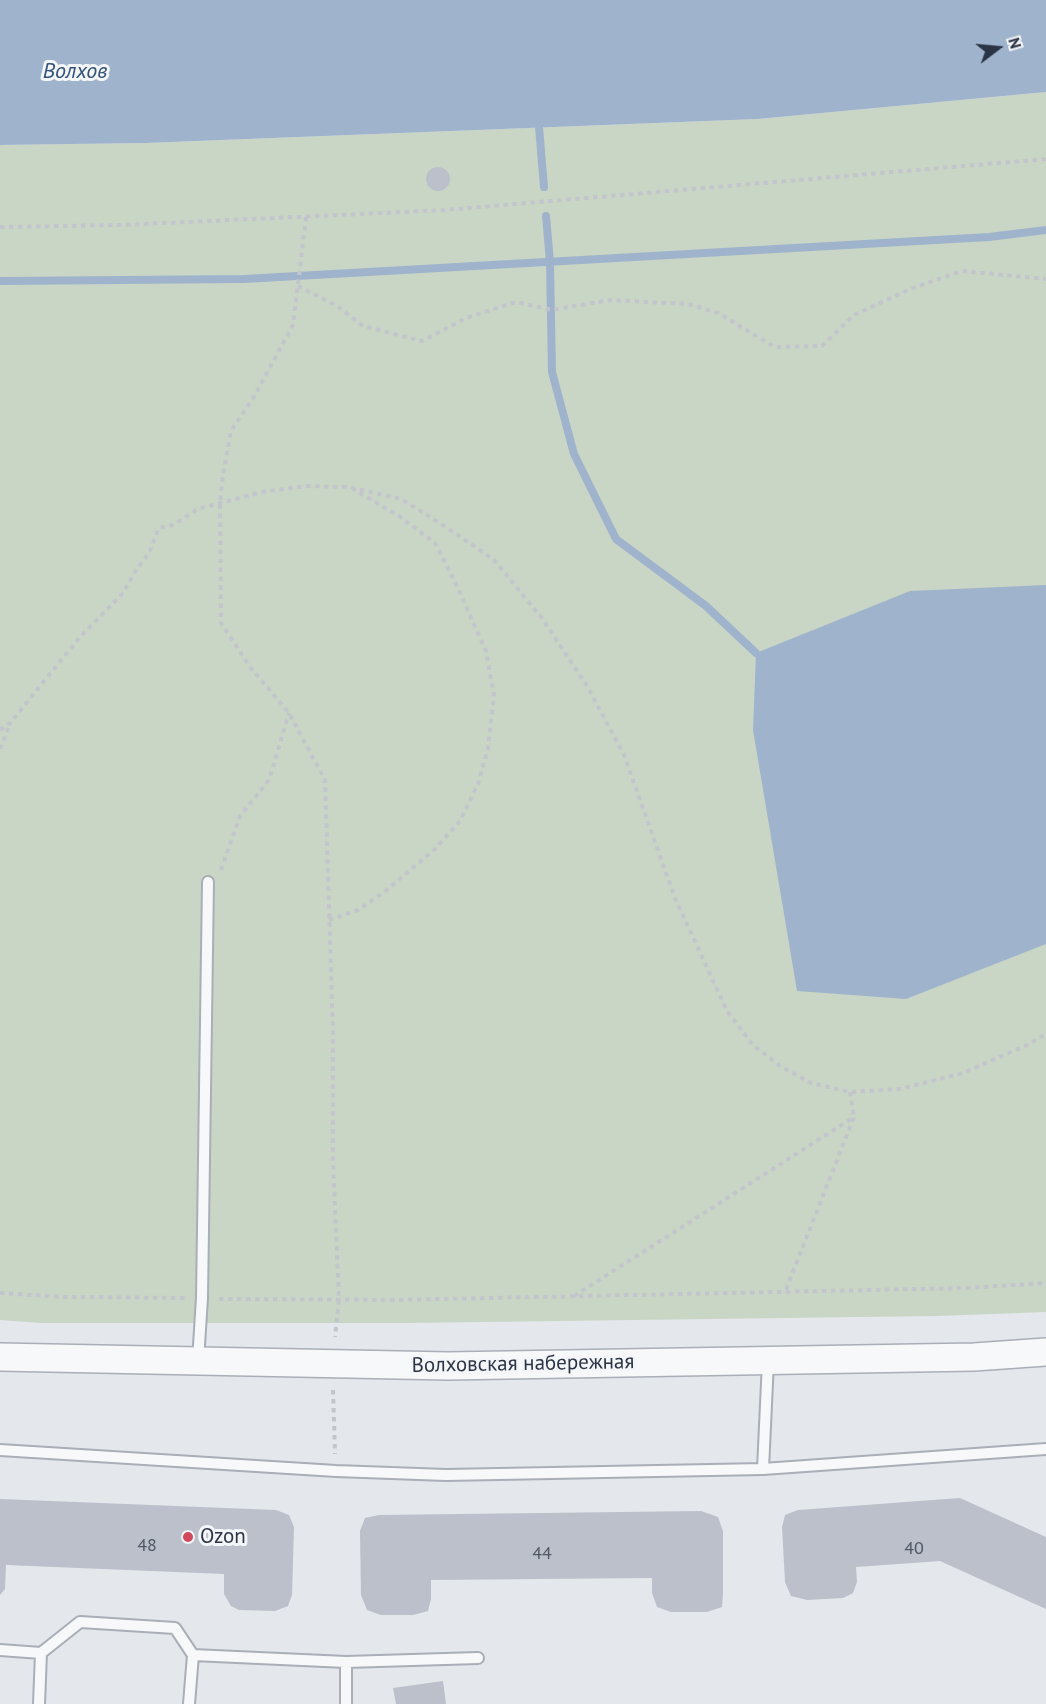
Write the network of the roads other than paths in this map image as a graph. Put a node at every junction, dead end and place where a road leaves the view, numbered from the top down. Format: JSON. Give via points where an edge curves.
{"nodes":[{"id":1,"x":208,"y":882,"type":"dead end"},
{"id":2,"x":1046,"y":1352,"type":"edge"},
{"id":3,"x":0,"y":1357,"type":"edge"},
{"id":4,"x":768,"y":1360,"type":"junction"},
{"id":5,"x":198,"y":1361,"type":"junction"},
{"id":6,"x":1046,"y":1449,"type":"edge"},
{"id":7,"x":0,"y":1450,"type":"edge"},
{"id":8,"x":763,"y":1469,"type":"junction"},
{"id":9,"x":0,"y":1650,"type":"edge"},
{"id":10,"x":41,"y":1653,"type":"junction"},
{"id":11,"x":193,"y":1655,"type":"junction"},
{"id":12,"x":478,"y":1658,"type":"dead end"},
{"id":13,"x":346,"y":1662,"type":"junction"},
{"id":14,"x":39,"y":1704,"type":"edge"},
{"id":15,"x":189,"y":1704,"type":"edge"},
{"id":16,"x":346,"y":1704,"type":"edge"}],
"edges":[{"from":1,"to":5,"type":"lane"},
{"from":2,"to":4,"type":"street","name":"Волховская набережная"},
{"from":3,"to":5,"type":"street","name":"Волховская набережная"},
{"from":4,"to":5,"type":"street","name":"Волховская набережная","via":[[448,1366]]},
{"from":4,"to":8,"type":"lane"},
{"from":6,"to":8,"type":"lane"},
{"from":7,"to":8,"type":"lane","via":[[446,1475]]},
{"from":9,"to":10,"type":"lane"},
{"from":10,"to":11,"type":"lane","via":[[80,1622],[175,1628]]},
{"from":10,"to":14,"type":"lane"},
{"from":11,"to":13,"type":"lane"},
{"from":11,"to":15,"type":"lane"},
{"from":12,"to":13,"type":"lane"},
{"from":13,"to":16,"type":"lane"}]}
